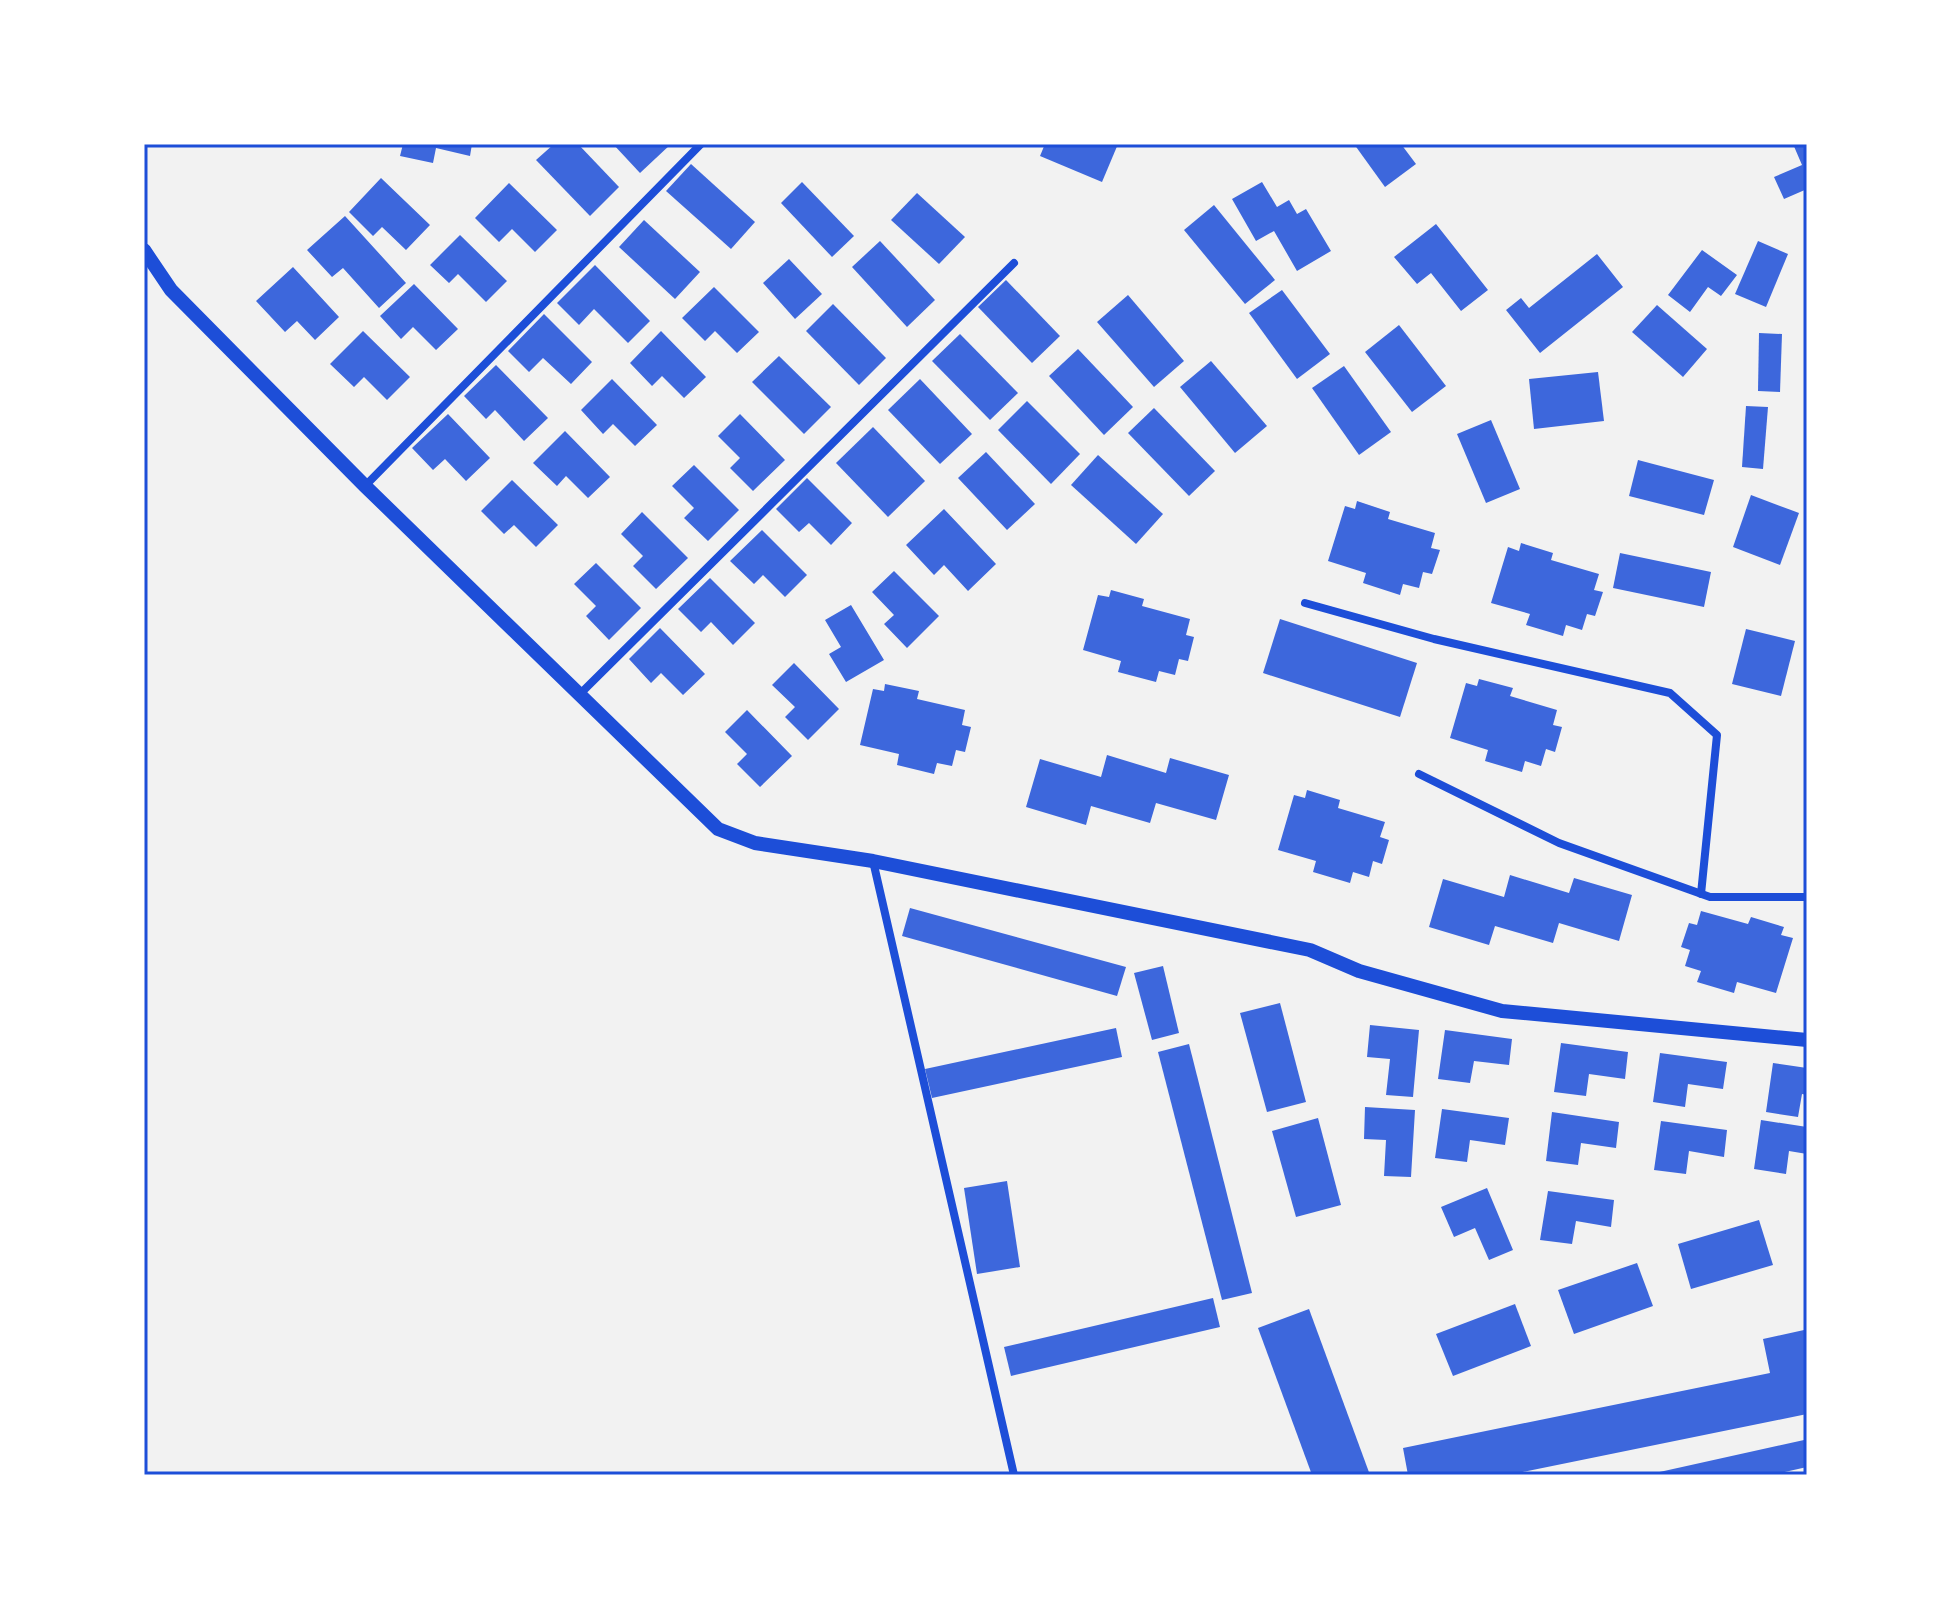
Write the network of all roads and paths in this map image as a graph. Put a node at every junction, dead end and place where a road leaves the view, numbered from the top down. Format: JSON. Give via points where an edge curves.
{"nodes":[{"id":1,"x":701,"y":144,"type":"edge"},
{"id":2,"x":144,"y":250,"type":"edge"},
{"id":3,"x":1014,"y":263,"type":"dead end"},
{"id":4,"x":365,"y":486,"type":"junction"},
{"id":5,"x":1305,"y":603,"type":"dead end"},
{"id":6,"x":581,"y":693,"type":"junction"},
{"id":7,"x":1419,"y":774,"type":"dead end"},
{"id":8,"x":873,"y":861,"type":"junction"},
{"id":9,"x":1701,"y":894,"type":"junction"},
{"id":10,"x":1807,"y":897,"type":"edge"},
{"id":11,"x":1807,"y":1040,"type":"edge"},
{"id":12,"x":1014,"y":1475,"type":"edge"}],
"edges":[{"from":1,"to":4,"type":"street"},
{"from":2,"to":4,"type":"street","via":[[171,290]]},
{"from":3,"to":6,"type":"street"},
{"from":4,"to":6,"type":"street"},
{"from":5,"to":9,"type":"street","via":[[1434,639],[1670,693],[1717,735]]},
{"from":6,"to":8,"type":"street","via":[[718,829],[755,843]]},
{"from":7,"to":9,"type":"street","via":[[1559,843]]},
{"from":8,"to":11,"type":"street","via":[[1310,950],[1359,971],[1502,1011]]},
{"from":8,"to":12,"type":"street"},
{"from":9,"to":10,"type":"street"}]}
